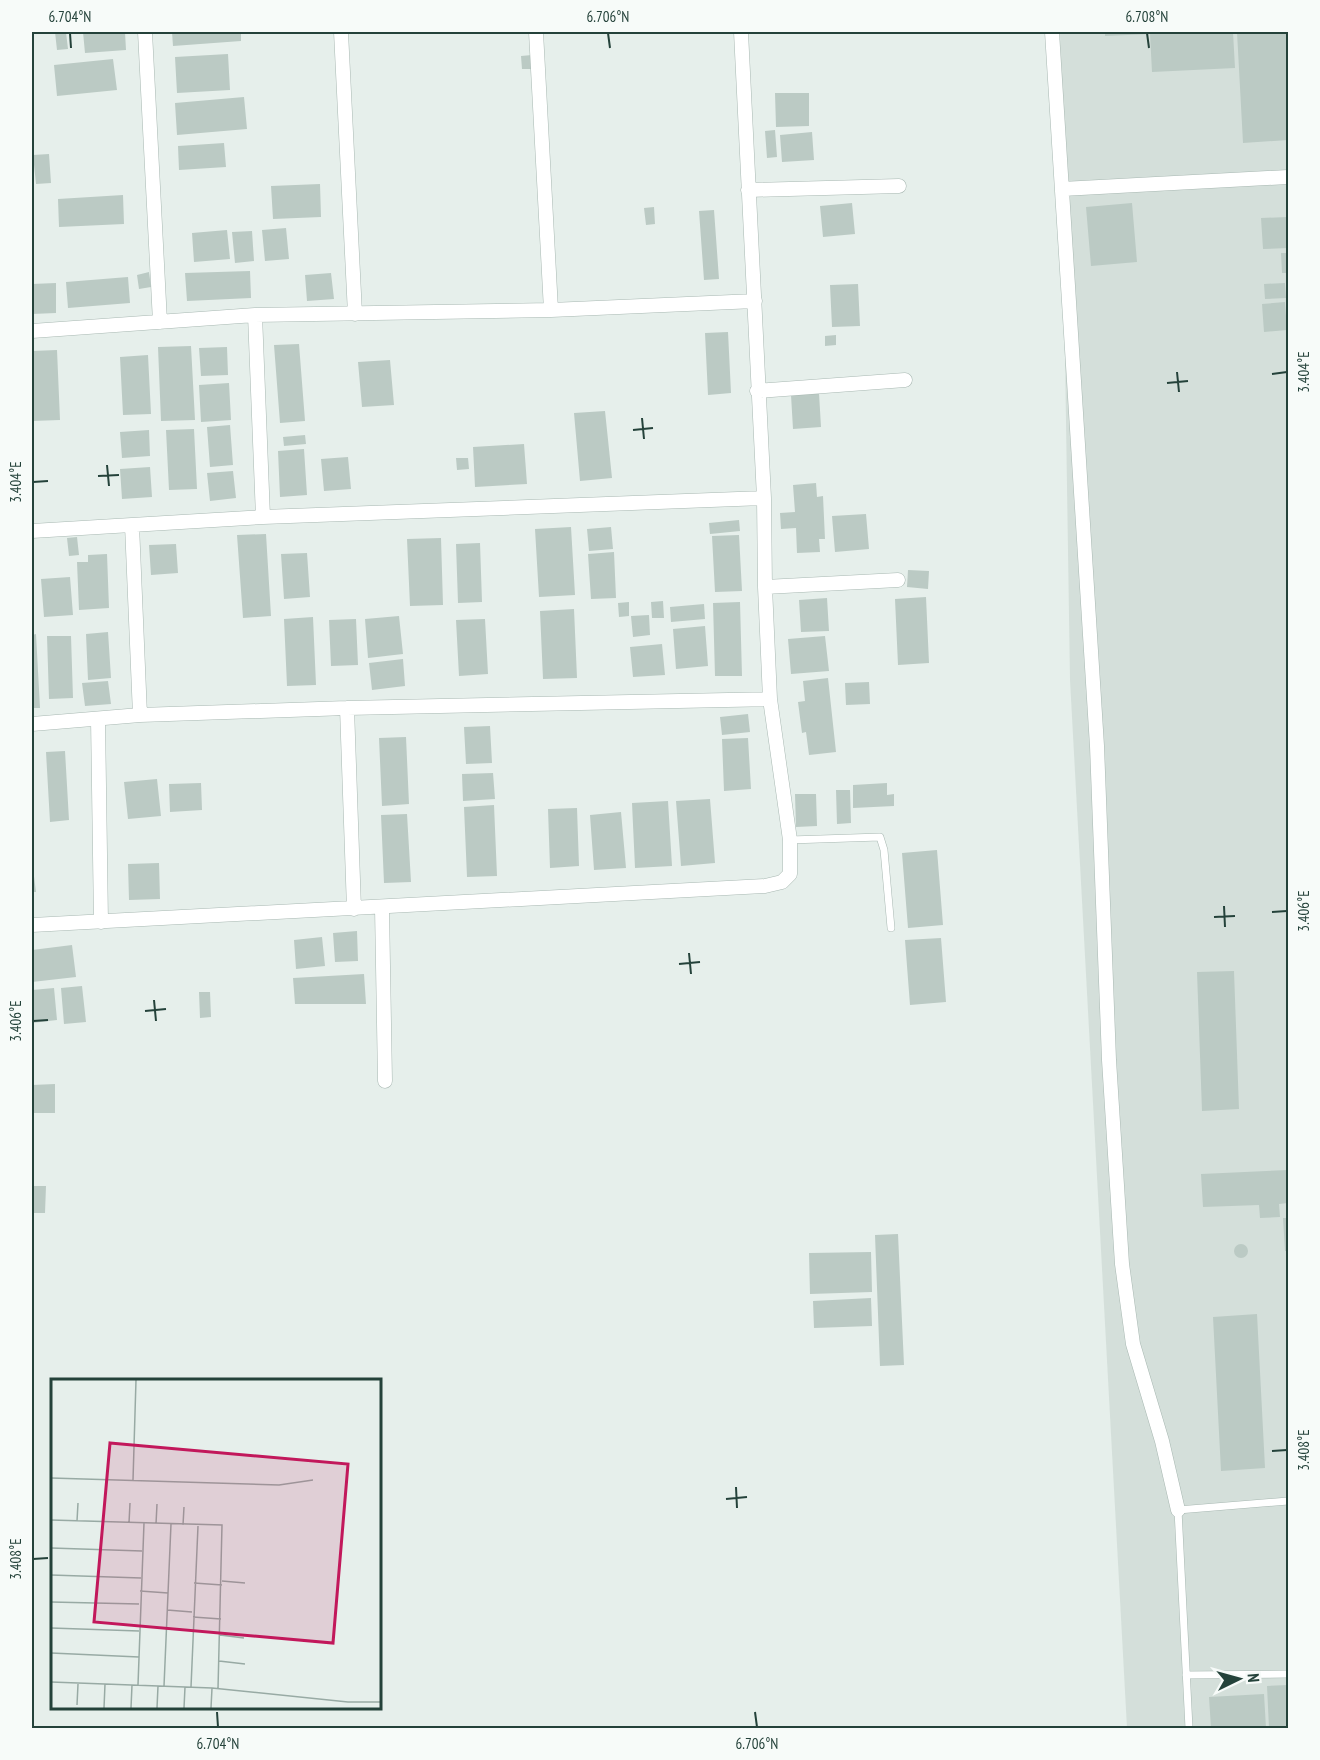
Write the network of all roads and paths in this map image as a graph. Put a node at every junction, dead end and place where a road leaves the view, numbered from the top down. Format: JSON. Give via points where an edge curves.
{"nodes":[{"id":1,"x":145,"y":32,"type":"edge"},
{"id":2,"x":341,"y":32,"type":"edge"},
{"id":3,"x":536,"y":32,"type":"edge"},
{"id":4,"x":741,"y":32,"type":"edge"},
{"id":5,"x":1052,"y":32,"type":"edge"},
{"id":6,"x":1288,"y":177,"type":"edge"},
{"id":7,"x":899,"y":186,"type":"dead end"},
{"id":8,"x":1062,"y":189,"type":"junction"},
{"id":9,"x":748,"y":190,"type":"junction"},
{"id":10,"x":755,"y":301,"type":"junction"},
{"id":11,"x":551,"y":310,"type":"junction"},
{"id":12,"x":355,"y":314,"type":"junction"},
{"id":13,"x":255,"y":315,"type":"junction"},
{"id":14,"x":160,"y":322,"type":"junction"},
{"id":15,"x":32,"y":331,"type":"edge"},
{"id":16,"x":905,"y":380,"type":"dead end"},
{"id":17,"x":757,"y":391,"type":"junction"},
{"id":18,"x":764,"y":498,"type":"junction"},
{"id":19,"x":263,"y":517,"type":"junction"},
{"id":20,"x":132,"y":525,"type":"junction"},
{"id":21,"x":32,"y":531,"type":"edge"},
{"id":22,"x":898,"y":580,"type":"dead end"},
{"id":23,"x":765,"y":587,"type":"junction"},
{"id":24,"x":770,"y":699,"type":"junction"},
{"id":25,"x":347,"y":708,"type":"junction"},
{"id":26,"x":140,"y":715,"type":"junction"},
{"id":27,"x":98,"y":719,"type":"junction"},
{"id":28,"x":32,"y":724,"type":"edge"},
{"id":29,"x":790,"y":840,"type":"junction"},
{"id":30,"x":382,"y":908,"type":"junction"},
{"id":31,"x":354,"y":909,"type":"junction"},
{"id":32,"x":101,"y":922,"type":"junction"},
{"id":33,"x":32,"y":925,"type":"edge"},
{"id":34,"x":891,"y":928,"type":"dead end"},
{"id":35,"x":386,"y":1081,"type":"dead end"},
{"id":36,"x":1288,"y":1501,"type":"edge"},
{"id":37,"x":1178,"y":1510,"type":"junction"},
{"id":38,"x":1288,"y":1674,"type":"edge"},
{"id":39,"x":1186,"y":1675,"type":"junction"},
{"id":40,"x":1189,"y":1728,"type":"edge"}],
"edges":[{"from":1,"to":14,"type":"street"},
{"from":2,"to":12,"type":"street"},
{"from":3,"to":11,"type":"street"},
{"from":4,"to":9,"type":"street"},
{"from":5,"to":8,"type":"street"},
{"from":6,"to":8,"type":"street"},
{"from":7,"to":9,"type":"street"},
{"from":8,"to":37,"type":"street","via":[[1097,746],[1109,1060],[1122,1264],[1133,1344]]},
{"from":9,"to":10,"type":"street"},
{"from":10,"to":11,"type":"street"},
{"from":10,"to":17,"type":"street"},
{"from":11,"to":12,"type":"street"},
{"from":12,"to":13,"type":"street"},
{"from":13,"to":14,"type":"street"},
{"from":13,"to":19,"type":"street"},
{"from":14,"to":15,"type":"street"},
{"from":16,"to":17,"type":"street"},
{"from":17,"to":18,"type":"street"},
{"from":18,"to":19,"type":"street"},
{"from":18,"to":23,"type":"street"},
{"from":19,"to":20,"type":"street"},
{"from":20,"to":21,"type":"street"},
{"from":20,"to":26,"type":"street"},
{"from":22,"to":23,"type":"street"},
{"from":23,"to":24,"type":"street"},
{"from":24,"to":25,"type":"street"},
{"from":24,"to":29,"type":"street"},
{"from":25,"to":26,"type":"street"},
{"from":25,"to":31,"type":"street"},
{"from":26,"to":27,"type":"street"},
{"from":27,"to":28,"type":"street"},
{"from":27,"to":32,"type":"street"},
{"from":29,"to":30,"type":"street","via":[[790,873],[782,882],[765,886]]},
{"from":29,"to":34,"type":"lane","via":[[880,837]]},
{"from":30,"to":31,"type":"street"},
{"from":30,"to":35,"type":"street"},
{"from":31,"to":32,"type":"street"},
{"from":32,"to":33,"type":"street"},
{"from":36,"to":37,"type":"lane"},
{"from":37,"to":39,"type":"lane"},
{"from":38,"to":39,"type":"lane"},
{"from":39,"to":40,"type":"lane"}]}
